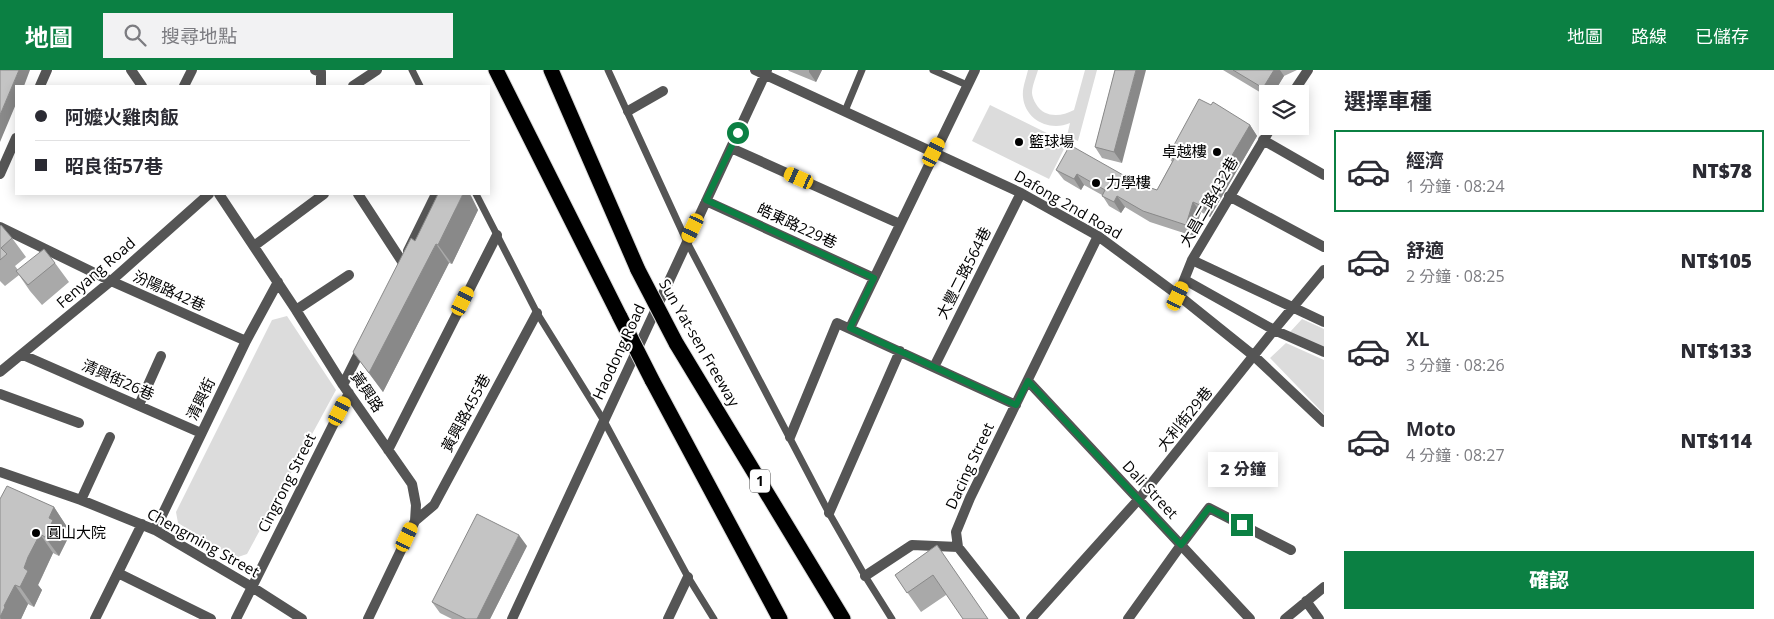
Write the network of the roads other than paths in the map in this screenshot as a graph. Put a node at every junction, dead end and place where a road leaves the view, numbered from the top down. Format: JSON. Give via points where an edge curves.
{"nodes":[{"id":1,"x":47,"y":70,"type":"edge"},
{"id":2,"x":131,"y":70,"type":"edge"},
{"id":3,"x":192,"y":70,"type":"edge"},
{"id":4,"x":315,"y":70,"type":"edge"},
{"id":5,"x":377,"y":70,"type":"edge"},
{"id":6,"x":412,"y":70,"type":"edge"},
{"id":7,"x":496,"y":70,"type":"edge"},
{"id":8,"x":551,"y":70,"type":"edge"},
{"id":9,"x":608,"y":70,"type":"edge"},
{"id":10,"x":862,"y":70,"type":"edge"},
{"id":11,"x":933,"y":70,"type":"edge"},
{"id":12,"x":975,"y":70,"type":"edge"},
{"id":13,"x":1308,"y":70,"type":"edge"},
{"id":14,"x":763,"y":71,"type":"edge"},
{"id":15,"x":40,"y":85,"type":"edge"},
{"id":16,"x":141,"y":85,"type":"edge"},
{"id":17,"x":184,"y":85,"type":"edge"},
{"id":18,"x":321,"y":85,"type":"edge"},
{"id":19,"x":354,"y":85,"type":"edge"},
{"id":20,"x":420,"y":85,"type":"edge"},
{"id":21,"x":1298,"y":85,"type":"edge"},
{"id":22,"x":967,"y":86,"type":"junction"},
{"id":23,"x":662,"y":91,"type":"dead end"},
{"id":24,"x":628,"y":111,"type":"junction"},
{"id":25,"x":845,"y":111,"type":"junction"},
{"id":26,"x":1266,"y":135,"type":"edge"},
{"id":27,"x":15,"y":140,"type":"edge"},
{"id":28,"x":1263,"y":140,"type":"junction"},
{"id":29,"x":731,"y":148,"type":"junction"},
{"id":30,"x":934,"y":152,"type":"junction"},
{"id":31,"x":0,"y":174,"type":"edge"},
{"id":32,"x":1324,"y":175,"type":"edge"},
{"id":33,"x":1021,"y":193,"type":"junction"},
{"id":34,"x":208,"y":195,"type":"edge"},
{"id":35,"x":220,"y":195,"type":"edge"},
{"id":36,"x":323,"y":195,"type":"edge"},
{"id":37,"x":359,"y":195,"type":"edge"},
{"id":38,"x":436,"y":195,"type":"edge"},
{"id":39,"x":477,"y":195,"type":"edge"},
{"id":40,"x":1229,"y":196,"type":"junction"},
{"id":41,"x":706,"y":200,"type":"junction"},
{"id":42,"x":900,"y":224,"type":"junction"},
{"id":43,"x":0,"y":226,"type":"edge"},
{"id":44,"x":497,"y":235,"type":"junction"},
{"id":45,"x":1098,"y":236,"type":"junction"},
{"id":46,"x":687,"y":242,"type":"junction"},
{"id":47,"x":254,"y":246,"type":"junction"},
{"id":48,"x":1324,"y":247,"type":"edge"},
{"id":49,"x":1192,"y":260,"type":"junction"},
{"id":50,"x":1324,"y":270,"type":"edge"},
{"id":51,"x":349,"y":275,"type":"dead end"},
{"id":52,"x":874,"y":278,"type":"junction"},
{"id":53,"x":1185,"y":280,"type":"junction"},
{"id":54,"x":111,"y":281,"type":"junction"},
{"id":55,"x":278,"y":282,"type":"junction"},
{"id":56,"x":1178,"y":296,"type":"junction"},
{"id":57,"x":1293,"y":309,"type":"junction"},
{"id":58,"x":296,"y":310,"type":"junction"},
{"id":59,"x":537,"y":313,"type":"junction"},
{"id":60,"x":1324,"y":322,"type":"edge"},
{"id":61,"x":850,"y":328,"type":"junction"},
{"id":62,"x":1274,"y":330,"type":"junction"},
{"id":63,"x":369,"y":333,"type":"edge"},
{"id":64,"x":246,"y":341,"type":"junction"},
{"id":65,"x":900,"y":351,"type":"junction"},
{"id":66,"x":1324,"y":352,"type":"edge"},
{"id":67,"x":23,"y":355,"type":"junction"},
{"id":68,"x":161,"y":356,"type":"dead end"},
{"id":69,"x":1254,"y":356,"type":"junction"},
{"id":70,"x":934,"y":367,"type":"junction"},
{"id":71,"x":0,"y":372,"type":"edge"},
{"id":72,"x":1028,"y":381,"type":"junction"},
{"id":73,"x":346,"y":389,"type":"junction"},
{"id":74,"x":0,"y":394,"type":"edge"},
{"id":75,"x":139,"y":405,"type":"junction"},
{"id":76,"x":1016,"y":405,"type":"junction"},
{"id":77,"x":604,"y":421,"type":"junction"},
{"id":78,"x":1324,"y":422,"type":"edge"},
{"id":79,"x":79,"y":423,"type":"dead end"},
{"id":80,"x":201,"y":433,"type":"junction"},
{"id":81,"x":110,"y":437,"type":"dead end"},
{"id":82,"x":790,"y":438,"type":"junction"},
{"id":83,"x":388,"y":450,"type":"junction"},
{"id":84,"x":0,"y":472,"type":"edge"},
{"id":85,"x":81,"y":500,"type":"junction"},
{"id":86,"x":1138,"y":500,"type":"junction"},
{"id":87,"x":829,"y":513,"type":"junction"},
{"id":88,"x":415,"y":521,"type":"junction"},
{"id":89,"x":142,"y":524,"type":"junction"},
{"id":90,"x":154,"y":530,"type":"junction"},
{"id":91,"x":1181,"y":545,"type":"junction"},
{"id":92,"x":958,"y":547,"type":"junction"},
{"id":93,"x":1290,"y":550,"type":"dead end"},
{"id":94,"x":118,"y":573,"type":"junction"},
{"id":95,"x":688,"y":576,"type":"junction"},
{"id":96,"x":865,"y":576,"type":"junction"},
{"id":97,"x":252,"y":587,"type":"junction"},
{"id":98,"x":1324,"y":587,"type":"edge"},
{"id":99,"x":1306,"y":601,"type":"junction"},
{"id":100,"x":95,"y":619,"type":"edge"},
{"id":101,"x":211,"y":619,"type":"edge"},
{"id":102,"x":236,"y":619,"type":"edge"},
{"id":103,"x":302,"y":619,"type":"edge"},
{"id":104,"x":368,"y":619,"type":"edge"},
{"id":105,"x":512,"y":619,"type":"edge"},
{"id":106,"x":668,"y":619,"type":"edge"},
{"id":107,"x":714,"y":619,"type":"edge"},
{"id":108,"x":780,"y":619,"type":"edge"},
{"id":109,"x":843,"y":619,"type":"edge"},
{"id":110,"x":892,"y":619,"type":"edge"},
{"id":111,"x":1015,"y":619,"type":"edge"},
{"id":112,"x":1031,"y":619,"type":"edge"},
{"id":113,"x":1128,"y":619,"type":"edge"},
{"id":114,"x":1250,"y":619,"type":"edge"},
{"id":115,"x":1285,"y":619,"type":"edge"},
{"id":116,"x":1319,"y":619,"type":"edge"}],
"edges":[{"from":1,"to":15,"type":"street"},
{"from":2,"to":16,"type":"street"},
{"from":3,"to":17,"type":"street"},
{"from":4,"to":18,"type":"street","via":[[321,72]]},
{"from":5,"to":19,"type":"street"},
{"from":6,"to":20,"type":"lane"},
{"from":7,"to":108,"type":"highway","bridge":true,"via":[[652,380]]},
{"from":8,"to":109,"type":"highway","name":"Sun Yat-sen Freeway","number":"1","bridge":true,"via":[[638,270],[676,343]]},
{"from":9,"to":24,"type":"lane"},
{"from":10,"to":25,"type":"lane"},
{"from":11,"to":22,"type":"lane"},
{"from":12,"to":22,"type":"street"},
{"from":13,"to":21,"type":"street"},
{"from":14,"to":25,"type":"street","name":"Dafong 2nd Road"},
{"from":14,"to":29,"type":"street","name":"Haodong Road"},
{"from":22,"to":30,"type":"street"},
{"from":23,"to":24,"type":"street"},
{"from":24,"to":46,"type":"lane"},
{"from":25,"to":30,"type":"street","name":"Dafong 2nd Road"},
{"from":26,"to":28,"type":"street","name":"大昌二路432巷"},
{"from":27,"to":31,"type":"street"},
{"from":28,"to":32,"type":"street"},
{"from":28,"to":40,"type":"street","name":"大昌二路432巷"},
{"from":29,"to":41,"type":"street","name":"Haodong Road"},
{"from":29,"to":42,"type":"street"},
{"from":30,"to":33,"type":"street","name":"Dafong 2nd Road"},
{"from":30,"to":42,"type":"street"},
{"from":33,"to":45,"type":"street","name":"Dafong 2nd Road"},
{"from":33,"to":70,"type":"street","name":"大豐二路564巷"},
{"from":34,"to":54,"type":"street","name":"Fenyang Road"},
{"from":35,"to":47,"type":"street","name":"黃興路"},
{"from":36,"to":47,"type":"street"},
{"from":37,"to":38,"type":"street","via":[[401,267]]},
{"from":39,"to":44,"type":"lane"},
{"from":40,"to":48,"type":"street"},
{"from":40,"to":49,"type":"street","name":"大昌二路432巷"},
{"from":41,"to":46,"type":"street","name":"Haodong Road"},
{"from":41,"to":52,"type":"street","name":"皓東路229巷"},
{"from":42,"to":52,"type":"street"},
{"from":43,"to":54,"type":"street","name":"汾陽路42巷"},
{"from":44,"to":59,"type":"lane"},
{"from":44,"to":83,"type":"street"},
{"from":45,"to":56,"type":"street","name":"Dafong 2nd Road"},
{"from":45,"to":72,"type":"street","name":"Dacing Street"},
{"from":46,"to":77,"type":"street","name":"Haodong Road"},
{"from":46,"to":82,"type":"lane"},
{"from":47,"to":55,"type":"street","name":"黃興路"},
{"from":49,"to":53,"type":"street","name":"大昌二路432巷"},
{"from":49,"to":57,"type":"street"},
{"from":50,"to":57,"type":"street","name":"大利街29巷"},
{"from":51,"to":58,"type":"street"},
{"from":52,"to":61,"type":"street"},
{"from":53,"to":56,"type":"street","name":"大昌二路432巷"},
{"from":53,"to":62,"type":"street"},
{"from":54,"to":64,"type":"street","name":"汾陽路42巷"},
{"from":54,"to":67,"type":"street","name":"Fenyang Road"},
{"from":55,"to":58,"type":"street","name":"黃興路"},
{"from":55,"to":64,"type":"street","name":"清興街"},
{"from":56,"to":69,"type":"street","name":"Dafong 2nd Road"},
{"from":57,"to":60,"type":"street"},
{"from":57,"to":62,"type":"street","name":"大利街29巷"},
{"from":58,"to":73,"type":"street","name":"黃興路"},
{"from":59,"to":77,"type":"lane"},
{"from":59,"to":88,"type":"street","name":"黃興路455巷","via":[[434,505]]},
{"from":61,"to":65,"type":"street"},
{"from":61,"to":82,"type":"street","via":[[837,323]]},
{"from":62,"to":66,"type":"street"},
{"from":62,"to":69,"type":"street","name":"大利街29巷"},
{"from":63,"to":73,"type":"street","name":"Cingrong Street"},
{"from":64,"to":80,"type":"street","name":"清興街"},
{"from":65,"to":70,"type":"street"},
{"from":65,"to":87,"type":"street"},
{"from":67,"to":71,"type":"street","name":"Fenyang Road"},
{"from":67,"to":75,"type":"street","name":"清興街26巷"},
{"from":68,"to":75,"type":"street"},
{"from":69,"to":78,"type":"street","name":"Dafong 2nd Road"},
{"from":69,"to":86,"type":"street","name":"大利街29巷"},
{"from":70,"to":76,"type":"street"},
{"from":72,"to":76,"type":"street","name":"Dacing Street"},
{"from":72,"to":86,"type":"street","name":"Dali Street"},
{"from":73,"to":83,"type":"street","name":"黃興路"},
{"from":73,"to":97,"type":"street","name":"Cingrong Street"},
{"from":74,"to":79,"type":"street"},
{"from":75,"to":80,"type":"street","name":"清興街26巷"},
{"from":76,"to":92,"type":"street","name":"Dacing Street","via":[[956,532]]},
{"from":77,"to":95,"type":"lane"},
{"from":77,"to":105,"type":"street","name":"Haodong Road"},
{"from":80,"to":90,"type":"street","name":"清興街"},
{"from":81,"to":85,"type":"street"},
{"from":82,"to":87,"type":"lane"},
{"from":83,"to":88,"type":"street","name":"黃興路","via":[[412,484]]},
{"from":84,"to":85,"type":"street","name":"Chengming Street"},
{"from":85,"to":89,"type":"street","name":"Chengming Street"},
{"from":86,"to":91,"type":"street","name":"Dali Street"},
{"from":86,"to":112,"type":"street","name":"大利街29巷"},
{"from":87,"to":96,"type":"lane"},
{"from":88,"to":104,"type":"street","name":"黃興路"},
{"from":89,"to":90,"type":"street","name":"Chengming Street"},
{"from":89,"to":94,"type":"street"},
{"from":90,"to":97,"type":"street","name":"Chengming Street"},
{"from":91,"to":93,"type":"street","via":[[1209,508]]},
{"from":91,"to":113,"type":"street"},
{"from":91,"to":114,"type":"street","name":"Dali Street"},
{"from":92,"to":96,"type":"street","via":[[912,545]]},
{"from":92,"to":111,"type":"street"},
{"from":94,"to":100,"type":"street"},
{"from":94,"to":101,"type":"street"},
{"from":95,"to":106,"type":"street"},
{"from":95,"to":107,"type":"lane"},
{"from":96,"to":110,"type":"lane"},
{"from":97,"to":102,"type":"street","name":"Cingrong Street"},
{"from":97,"to":103,"type":"street","name":"Chengming Street"},
{"from":98,"to":99,"type":"street"},
{"from":99,"to":115,"type":"street"},
{"from":99,"to":116,"type":"street"}]}
